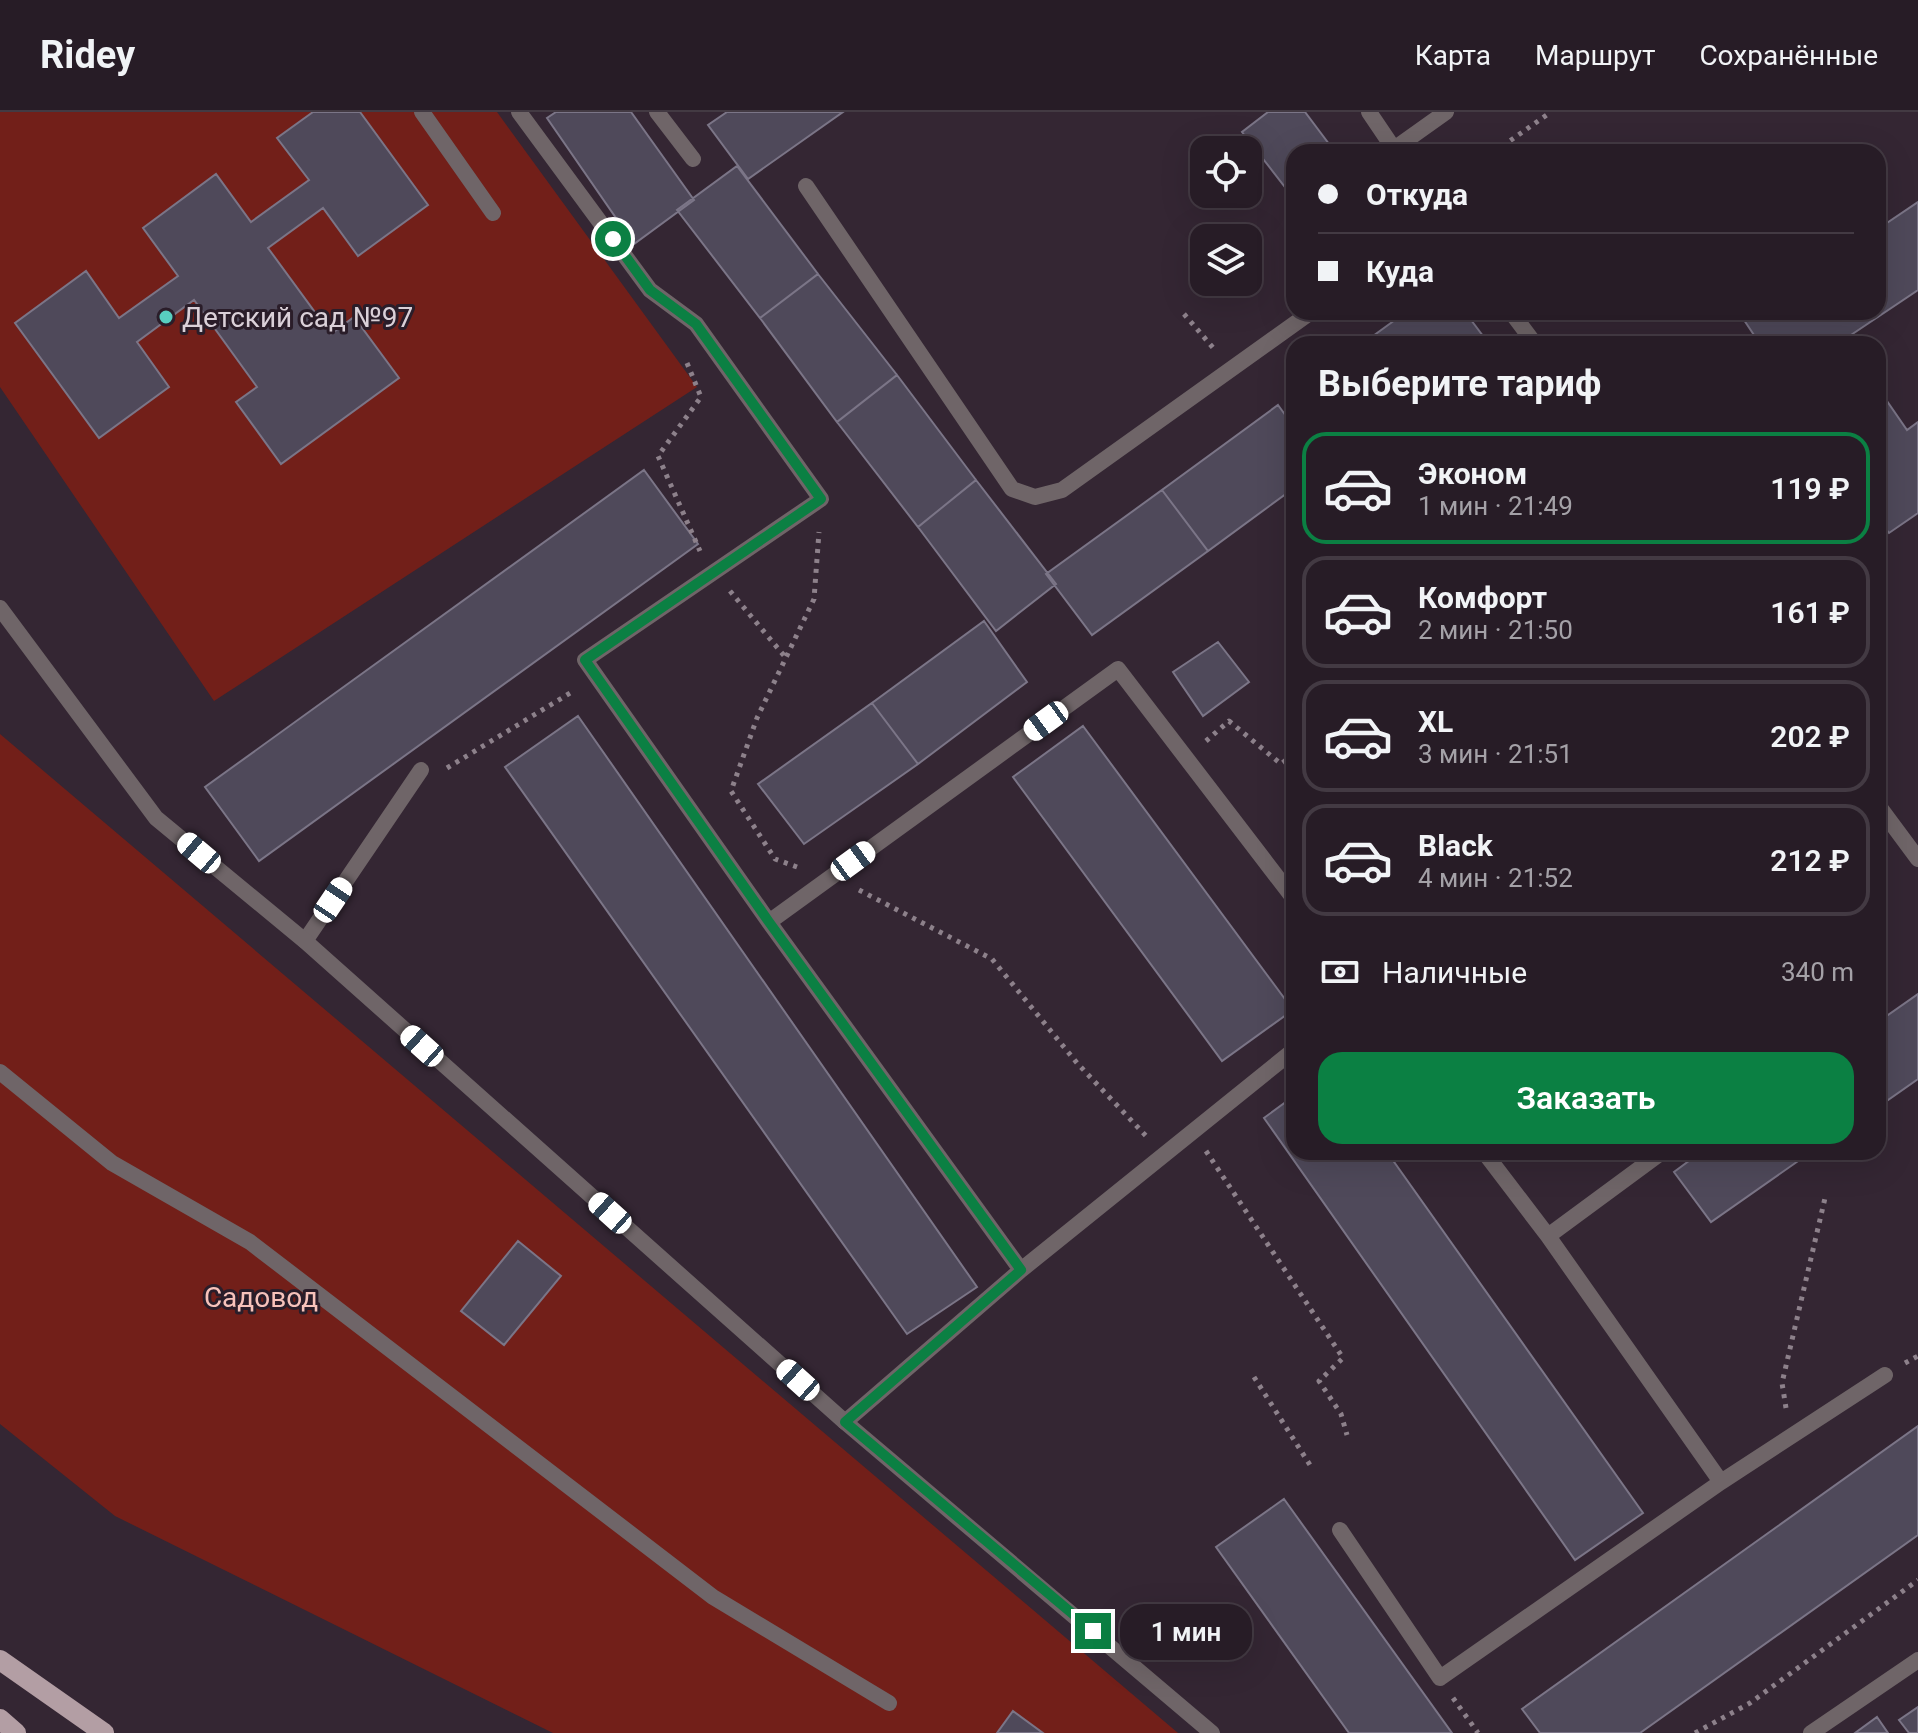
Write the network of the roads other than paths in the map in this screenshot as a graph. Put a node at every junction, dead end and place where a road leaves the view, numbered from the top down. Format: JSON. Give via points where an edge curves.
{"nodes":[{"id":1,"x":422,"y":112,"type":"edge"},
{"id":2,"x":519,"y":112,"type":"edge"},
{"id":3,"x":657,"y":112,"type":"edge"},
{"id":4,"x":1369,"y":112,"type":"edge"},
{"id":5,"x":1446,"y":112,"type":"edge"},
{"id":6,"x":1390,"y":144,"type":"edge"},
{"id":7,"x":1404,"y":144,"type":"edge"},
{"id":8,"x":693,"y":159,"type":"dead end"},
{"id":9,"x":806,"y":186,"type":"dead end"},
{"id":10,"x":493,"y":213,"type":"dead end"},
{"id":11,"x":1300,"y":320,"type":"edge"},
{"id":12,"x":0,"y":608,"type":"edge"},
{"id":13,"x":421,"y":770,"type":"dead end"},
{"id":14,"x":1886,"y":816,"type":"edge"},
{"id":15,"x":1918,"y":859,"type":"edge"},
{"id":16,"x":1286,"y":889,"type":"edge"},
{"id":17,"x":769,"y":922,"type":"junction"},
{"id":18,"x":305,"y":941,"type":"junction"},
{"id":19,"x":1286,"y":1056,"type":"edge"},
{"id":20,"x":0,"y":1072,"type":"edge"},
{"id":21,"x":1490,"y":1160,"type":"edge"},
{"id":22,"x":1651,"y":1160,"type":"edge"},
{"id":23,"x":1548,"y":1236,"type":"junction"},
{"id":24,"x":1021,"y":1270,"type":"junction"},
{"id":25,"x":1885,"y":1375,"type":"dead end"},
{"id":26,"x":845,"y":1422,"type":"junction"},
{"id":27,"x":1721,"y":1482,"type":"junction"},
{"id":28,"x":1340,"y":1530,"type":"dead end"},
{"id":29,"x":0,"y":1660,"type":"edge"},
{"id":30,"x":1918,"y":1660,"type":"edge"},
{"id":31,"x":889,"y":1703,"type":"dead end"},
{"id":32,"x":0,"y":1719,"type":"edge"},
{"id":33,"x":16,"y":1733,"type":"edge"},
{"id":34,"x":104,"y":1733,"type":"edge"},
{"id":35,"x":1212,"y":1733,"type":"edge"},
{"id":36,"x":1811,"y":1733,"type":"edge"}],
"edges":[{"from":1,"to":10,"type":"street"},
{"from":2,"to":17,"type":"street","via":[[650,290],[696,324],[821,499],[585,660]]},
{"from":3,"to":8,"type":"street"},
{"from":4,"to":6,"type":"street"},
{"from":5,"to":7,"type":"street"},
{"from":9,"to":11,"type":"street","via":[[1012,489],[1035,497],[1062,490]]},
{"from":12,"to":18,"type":"street","via":[[156,818]]},
{"from":13,"to":18,"type":"street"},
{"from":14,"to":15,"type":"street"},
{"from":16,"to":17,"type":"street","via":[[1118,669]]},
{"from":17,"to":24,"type":"street"},
{"from":18,"to":26,"type":"street"},
{"from":19,"to":24,"type":"street"},
{"from":20,"to":31,"type":"street","via":[[112,1163],[250,1242],[713,1597]]},
{"from":21,"to":23,"type":"street"},
{"from":22,"to":23,"type":"street"},
{"from":23,"to":27,"type":"street"},
{"from":24,"to":26,"type":"street"},
{"from":25,"to":27,"type":"street"},
{"from":26,"to":35,"type":"street"},
{"from":27,"to":28,"type":"street","via":[[1440,1678]]},
{"from":29,"to":34,"type":"main road"},
{"from":30,"to":36,"type":"street"},
{"from":32,"to":33,"type":"main road"}]}
